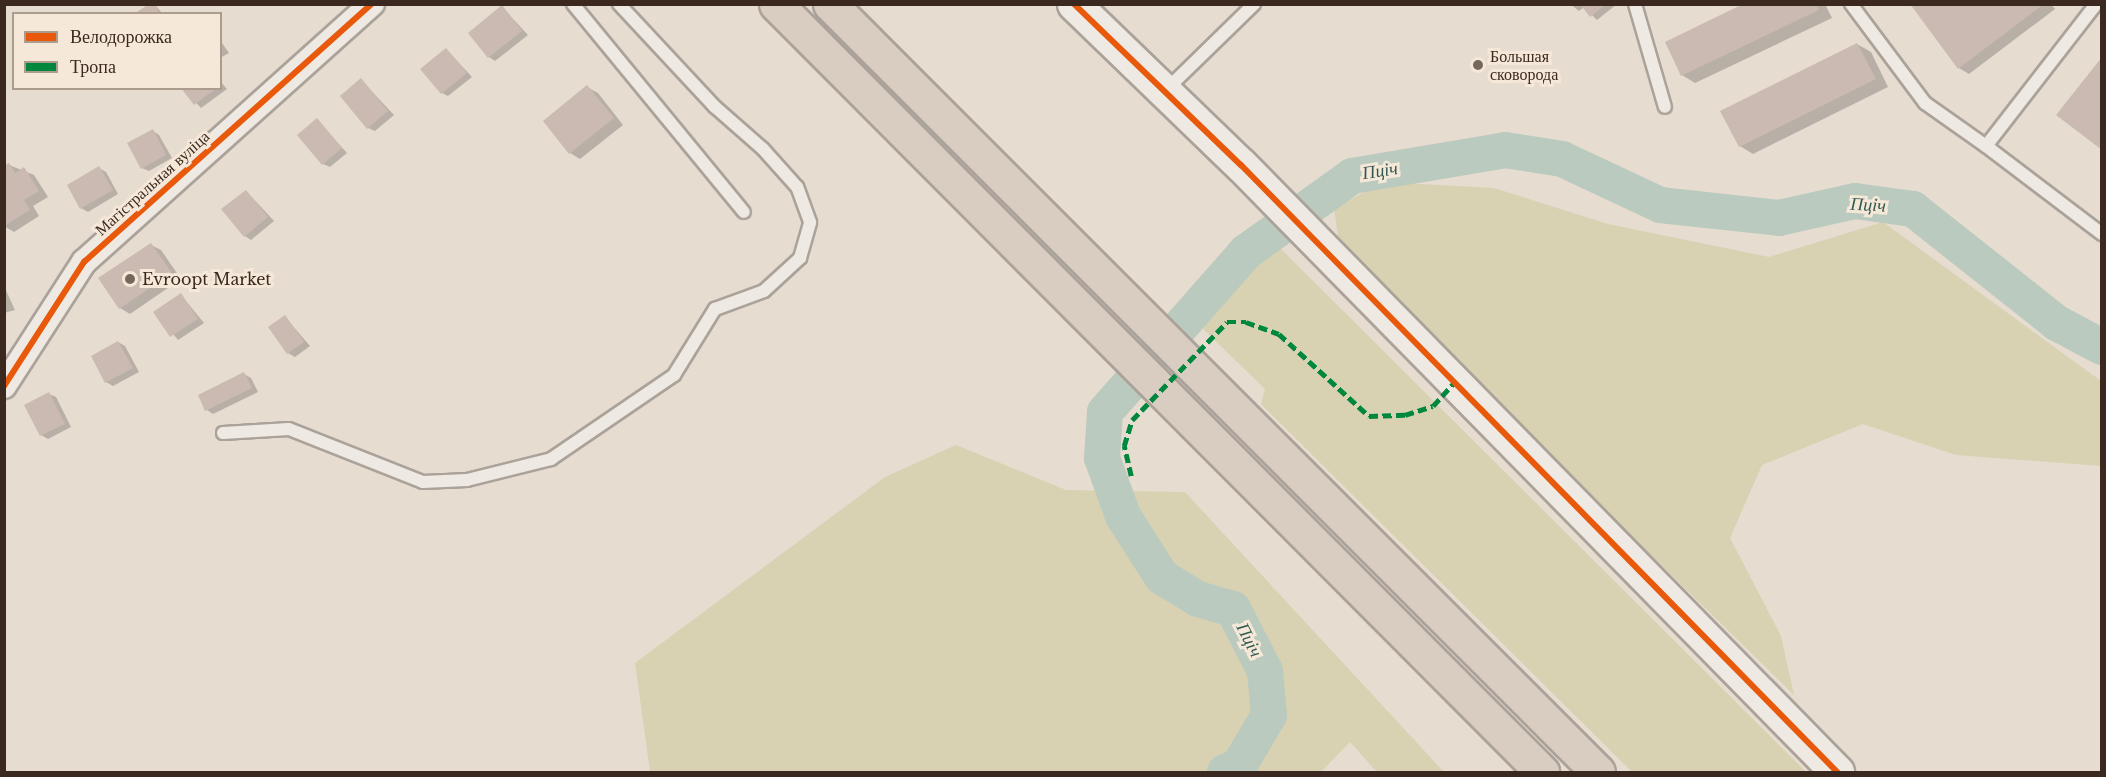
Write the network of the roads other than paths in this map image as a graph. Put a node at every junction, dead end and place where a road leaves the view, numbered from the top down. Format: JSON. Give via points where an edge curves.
{"nodes":[{"id":1,"x":372,"y":4,"type":"edge"},
{"id":2,"x":573,"y":4,"type":"edge"},
{"id":3,"x":619,"y":4,"type":"edge"},
{"id":4,"x":776,"y":4,"type":"edge"},
{"id":5,"x":830,"y":4,"type":"edge"},
{"id":6,"x":1074,"y":4,"type":"edge"},
{"id":7,"x":1254,"y":4,"type":"edge"},
{"id":8,"x":1635,"y":4,"type":"edge"},
{"id":9,"x":1851,"y":4,"type":"edge"},
{"id":10,"x":2097,"y":4,"type":"edge"},
{"id":11,"x":1166,"y":90,"type":"junction"},
{"id":12,"x":1665,"y":107,"type":"dead end"},
{"id":13,"x":1986,"y":146,"type":"junction"},
{"id":14,"x":744,"y":212,"type":"dead end"},
{"id":15,"x":2102,"y":234,"type":"edge"},
{"id":16,"x":4,"y":386,"type":"edge"},
{"id":17,"x":223,"y":433,"type":"dead end"},
{"id":18,"x":1542,"y":772,"type":"edge"},
{"id":19,"x":1598,"y":772,"type":"edge"},
{"id":20,"x":1837,"y":772,"type":"edge"}],
"edges":[{"from":1,"to":16,"type":"street","name":"Магістральная вуліца","via":[[84,262]]},
{"from":2,"to":14,"type":"lane"},
{"from":3,"to":17,"type":"lane","via":[[715,107],[763,149],[797,187],[810,222],[800,258],[764,291],[715,309],[674,375],[551,459],[466,480],[423,482],[289,429]]},
{"from":4,"to":18,"type":"highway"},
{"from":5,"to":19,"type":"highway"},
{"from":6,"to":11,"type":"street"},
{"from":7,"to":11,"type":"lane"},
{"from":8,"to":12,"type":"lane"},
{"from":9,"to":13,"type":"lane","via":[[1925,103]]},
{"from":10,"to":13,"type":"lane"},
{"from":11,"to":20,"type":"street"},
{"from":13,"to":15,"type":"lane"}]}
